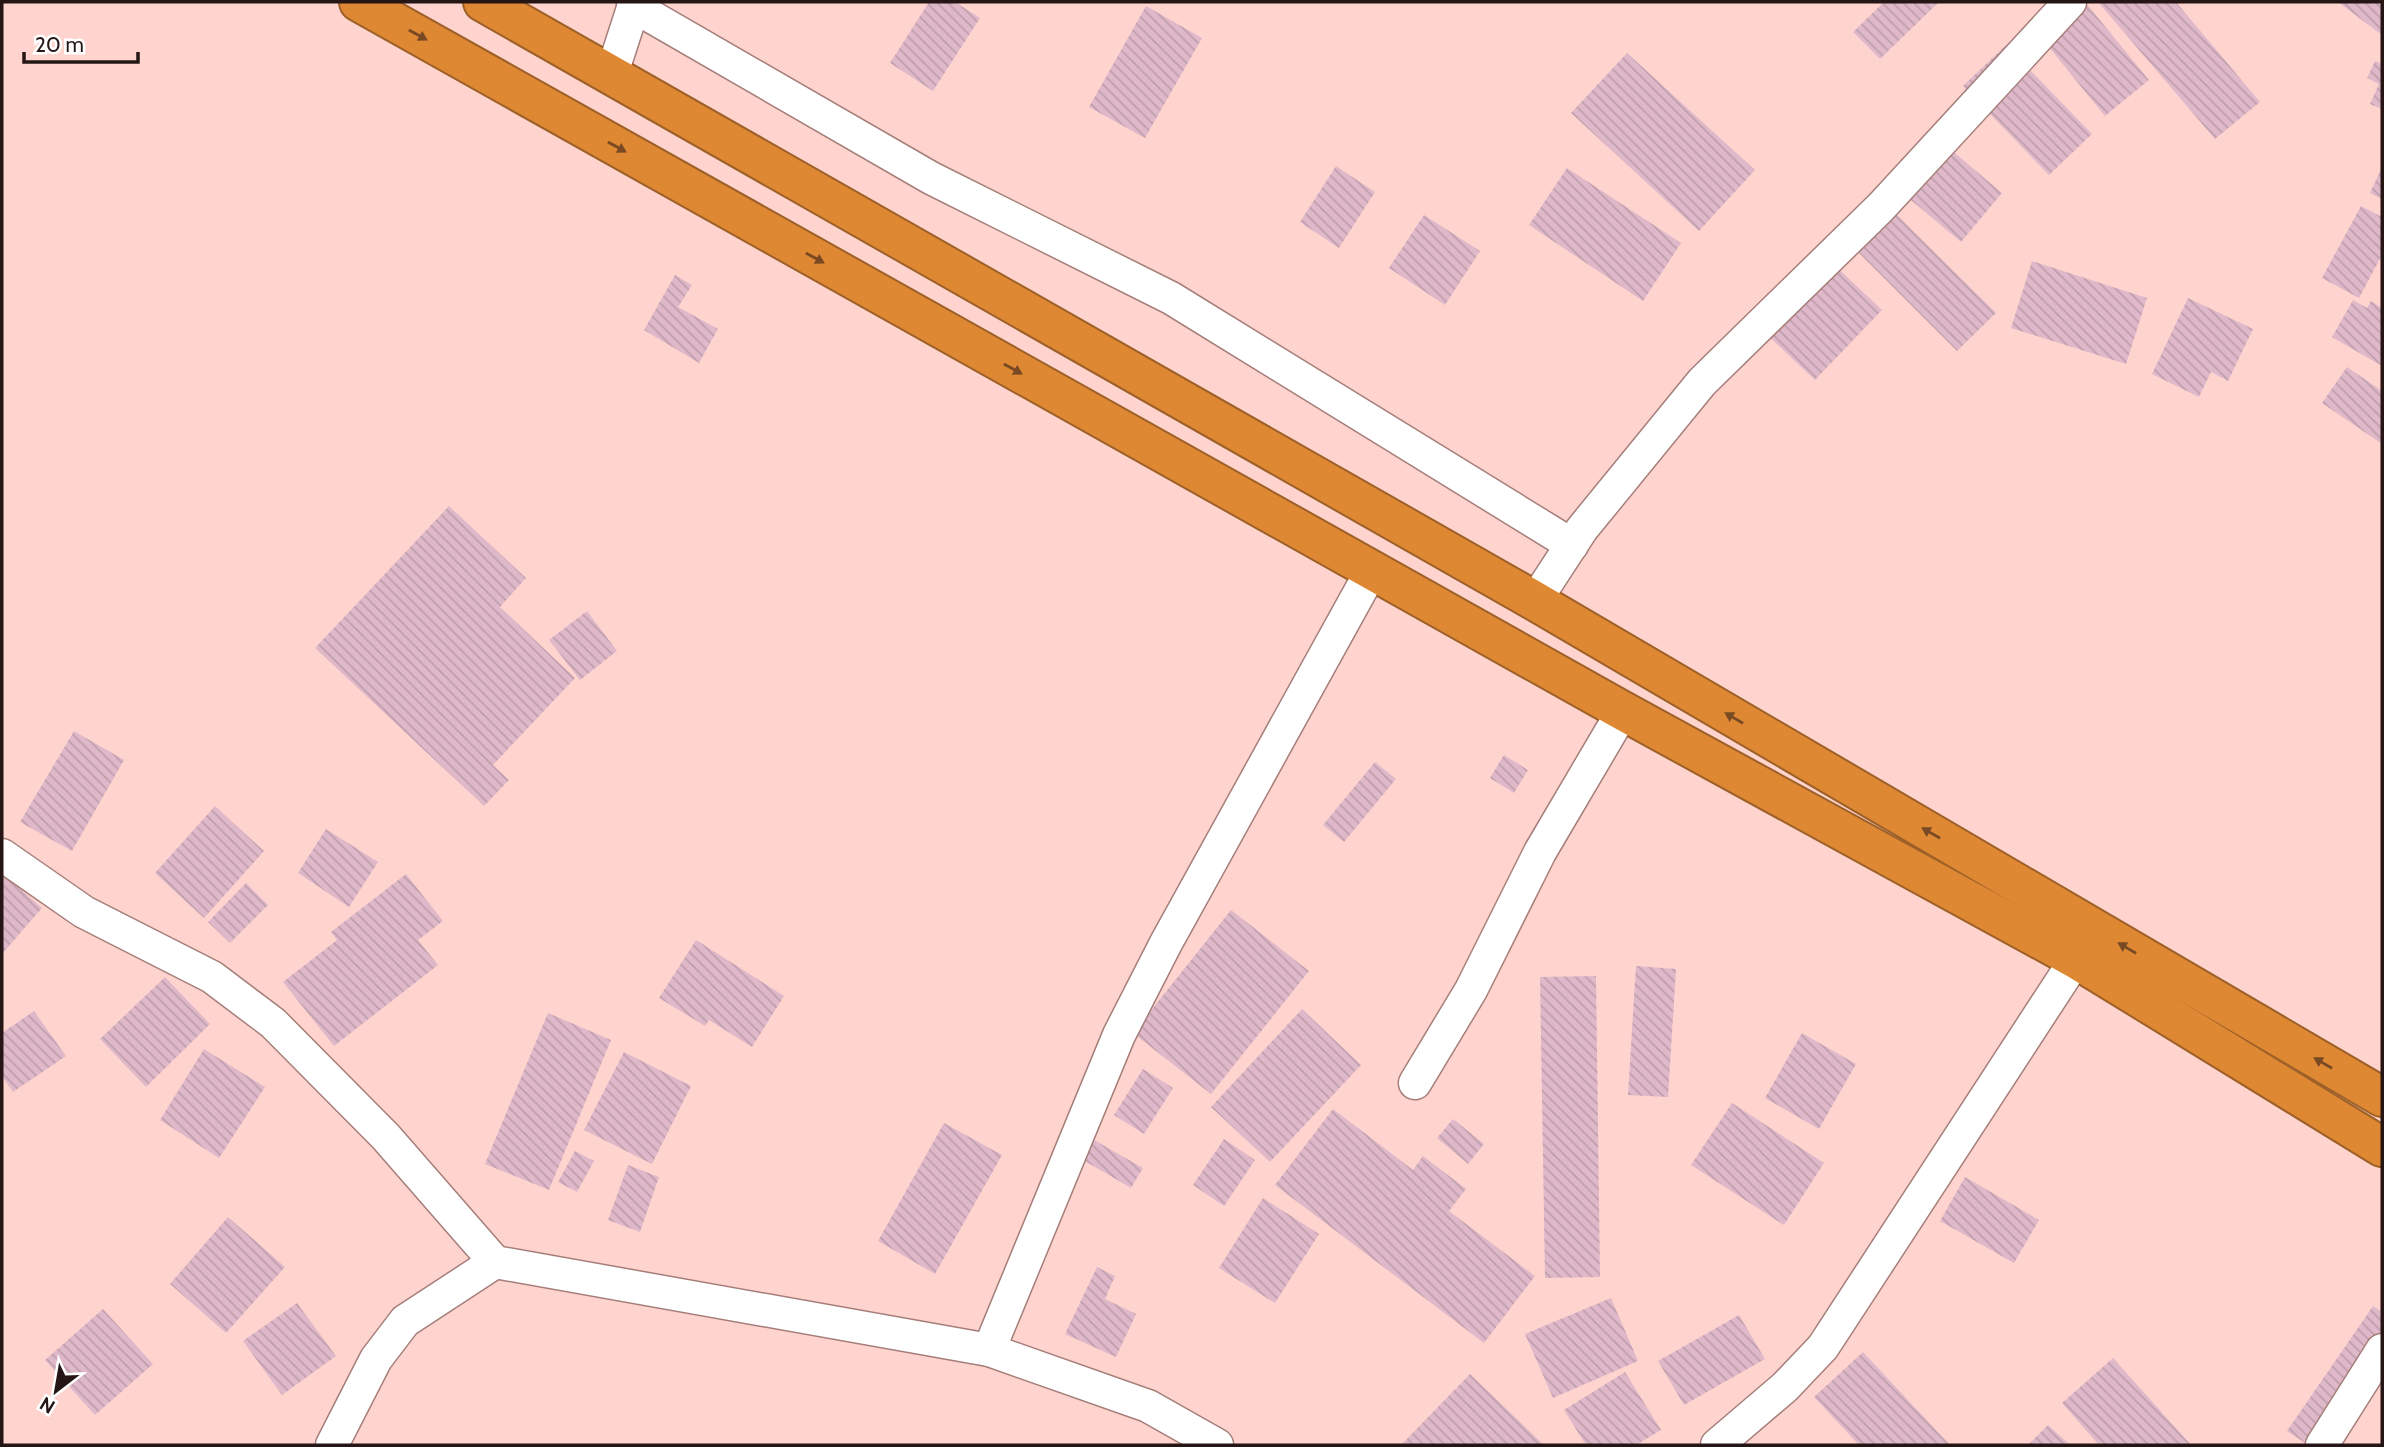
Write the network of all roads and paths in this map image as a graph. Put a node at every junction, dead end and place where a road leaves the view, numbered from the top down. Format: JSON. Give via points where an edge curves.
{"nodes":[{"id":1,"x":359,"y":2,"type":"edge"},
{"id":2,"x":483,"y":2,"type":"edge"},
{"id":3,"x":2070,"y":2,"type":"edge"},
{"id":4,"x":634,"y":4,"type":"edge"},
{"id":5,"x":612,"y":73,"type":"junction"},
{"id":6,"x":1572,"y":545,"type":"junction"},
{"id":7,"x":1372,"y":570,"type":"junction"},
{"id":8,"x":1535,"y":601,"type":"junction"},
{"id":9,"x":1623,"y":711,"type":"junction"},
{"id":10,"x":2,"y":855,"type":"edge"},
{"id":11,"x":2076,"y":959,"type":"junction"},
{"id":12,"x":1415,"y":1083,"type":"dead end"},
{"id":13,"x":2382,"y":1097,"type":"edge"},
{"id":14,"x":2382,"y":1147,"type":"edge"},
{"id":15,"x":495,"y":1262,"type":"junction"},
{"id":16,"x":989,"y":1350,"type":"junction"},
{"id":17,"x":2382,"y":1350,"type":"edge"},
{"id":18,"x":332,"y":1445,"type":"edge"},
{"id":19,"x":1217,"y":1445,"type":"edge"},
{"id":20,"x":1717,"y":1445,"type":"edge"},
{"id":21,"x":2322,"y":1445,"type":"edge"}],
"edges":[{"from":1,"to":7,"type":"highway","one_way":true},
{"from":2,"to":5,"type":"highway"},
{"from":3,"to":6,"type":"street","via":[[1881,207],[1702,382]]},
{"from":4,"to":5,"type":"street"},
{"from":4,"to":6,"type":"street","via":[[932,178],[1171,298]]},
{"from":5,"to":8,"type":"highway"},
{"from":6,"to":8,"type":"street"},
{"from":7,"to":9,"type":"highway"},
{"from":7,"to":16,"type":"street","via":[[1119,1035]]},
{"from":13,"to":8,"type":"highway","one_way":true},
{"from":9,"to":11,"type":"highway"},
{"from":9,"to":12,"type":"street","via":[[1540,852],[1471,990]]},
{"from":10,"to":15,"type":"street","via":[[84,912],[212,977],[274,1023],[386,1137]]},
{"from":11,"to":14,"type":"highway"},
{"from":11,"to":20,"type":"street","via":[[1823,1347],[1786,1387]]},
{"from":15,"to":16,"type":"street"},
{"from":15,"to":18,"type":"street","via":[[405,1321],[376,1359]]},
{"from":16,"to":19,"type":"street","via":[[1148,1406]]},
{"from":17,"to":21,"type":"street"}]}
